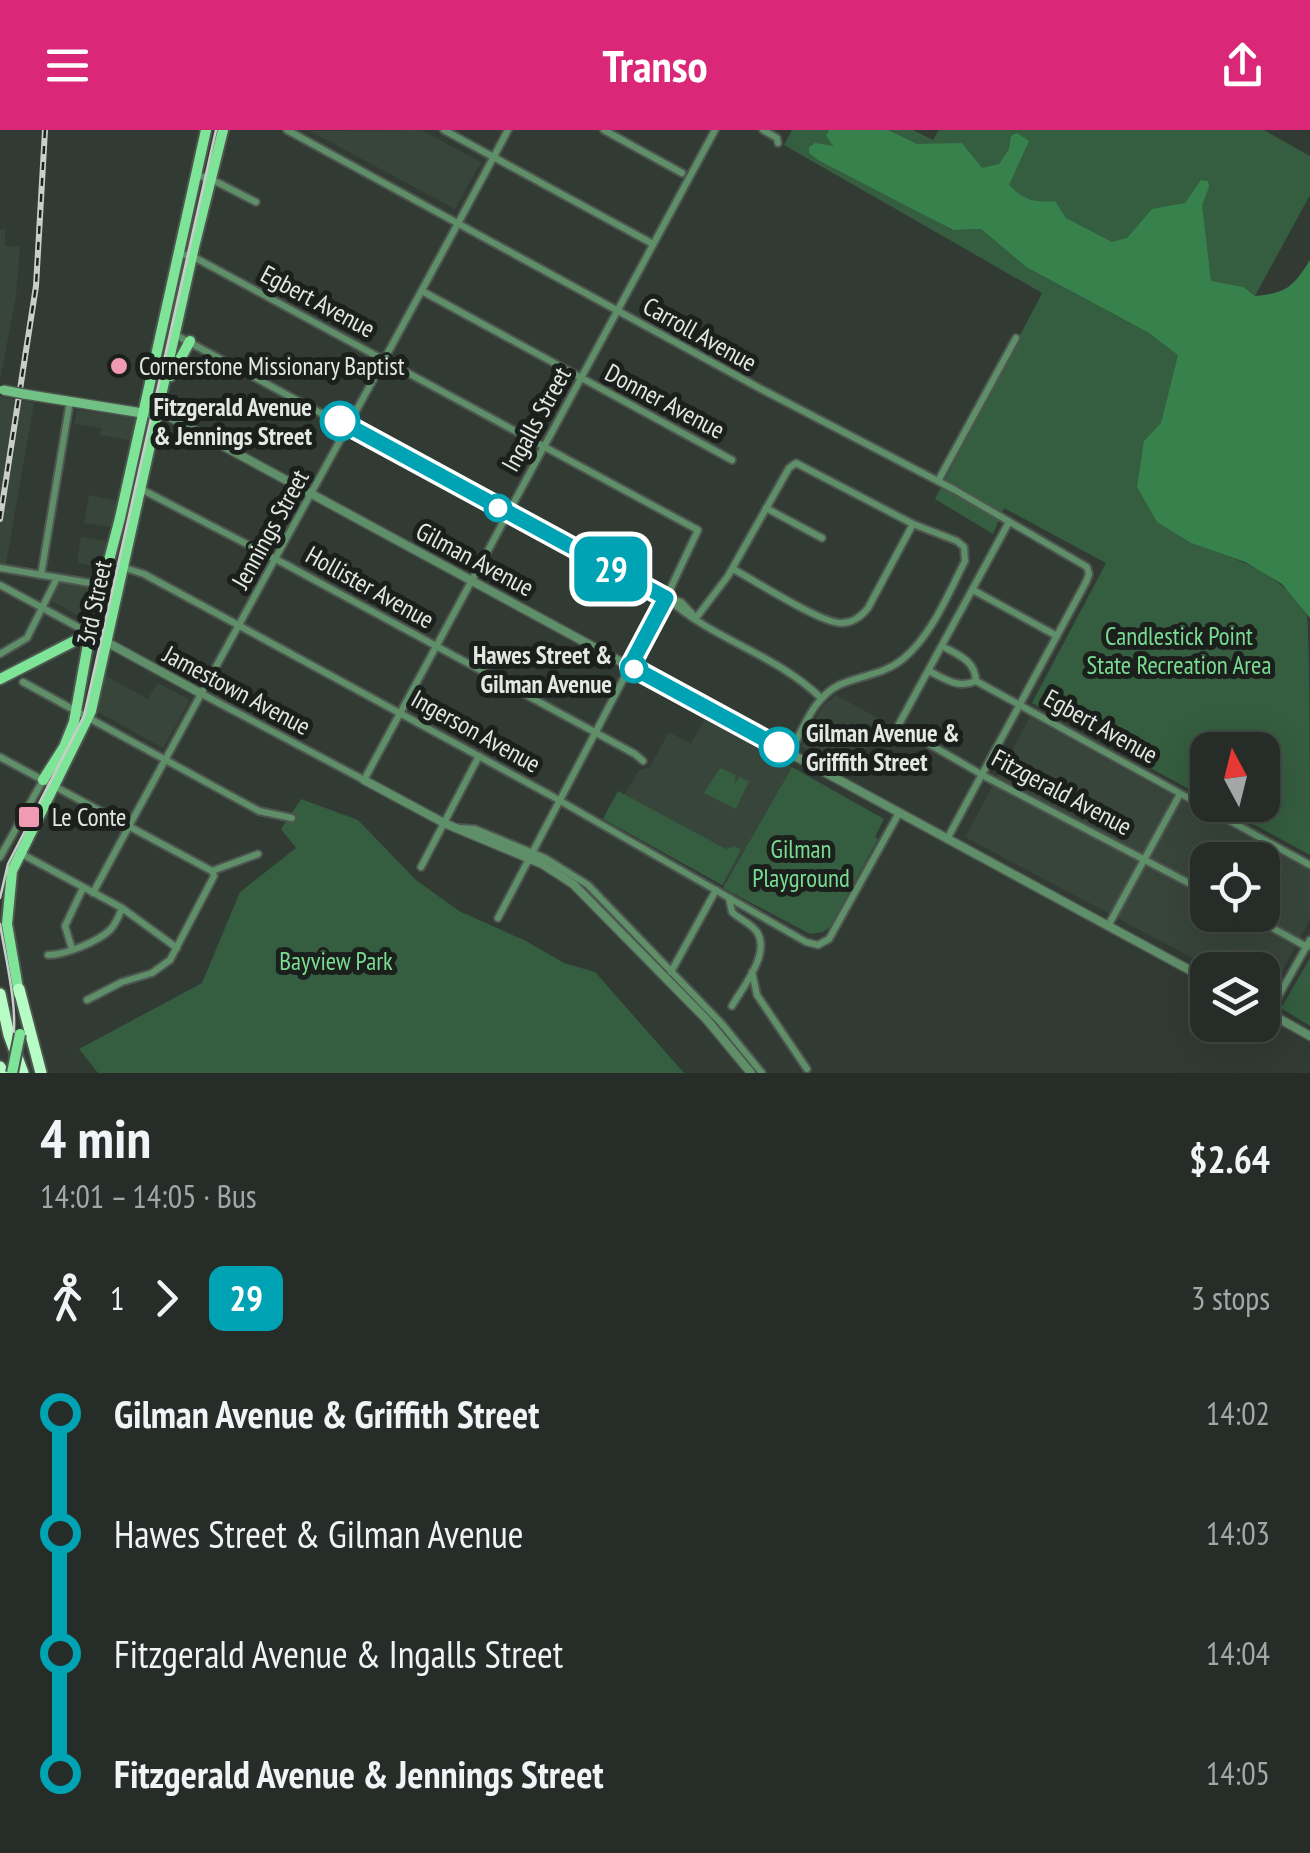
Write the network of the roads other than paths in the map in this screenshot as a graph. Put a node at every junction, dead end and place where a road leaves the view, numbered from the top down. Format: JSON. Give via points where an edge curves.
{"nodes":[{"id":1,"x":206,"y":130,"type":"edge"},
{"id":2,"x":223,"y":130,"type":"edge"},
{"id":3,"x":287,"y":130,"type":"edge"},
{"id":4,"x":444,"y":130,"type":"edge"},
{"id":5,"x":508,"y":130,"type":"edge"},
{"id":6,"x":604,"y":130,"type":"edge"},
{"id":7,"x":715,"y":130,"type":"edge"},
{"id":8,"x":763,"y":130,"type":"edge"},
{"id":9,"x":301,"y":133,"type":"edge"},
{"id":10,"x":778,"y":140,"type":"dead end"},
{"id":11,"x":494,"y":157,"type":"junction"},
{"id":12,"x":682,"y":172,"type":"dead end"},
{"id":13,"x":196,"y":175,"type":"junction"},
{"id":14,"x":211,"y":179,"type":"junction"},
{"id":15,"x":256,"y":202,"type":"dead end"},
{"id":16,"x":457,"y":224,"type":"junction"},
{"id":17,"x":653,"y":244,"type":"junction"},
{"id":18,"x":186,"y":255,"type":"junction"},
{"id":19,"x":421,"y":290,"type":"junction"},
{"id":20,"x":616,"y":311,"type":"junction"},
{"id":21,"x":162,"y":330,"type":"junction"},
{"id":22,"x":176,"y":334,"type":"junction"},
{"id":23,"x":1016,"y":338,"type":"dead end"},
{"id":24,"x":190,"y":342,"type":"junction"},
{"id":25,"x":385,"y":359,"type":"junction"},
{"id":26,"x":581,"y":378,"type":"junction"},
{"id":27,"x":2,"y":390,"type":"edge"},
{"id":28,"x":164,"y":390,"type":"junction"},
{"id":29,"x":70,"y":402,"type":"junction"},
{"id":30,"x":142,"y":413,"type":"junction"},
{"id":31,"x":158,"y":414,"type":"junction"},
{"id":32,"x":348,"y":426,"type":"junction"},
{"id":33,"x":544,"y":446,"type":"junction"},
{"id":34,"x":732,"y":460,"type":"dead end"},
{"id":35,"x":938,"y":481,"type":"junction"},
{"id":36,"x":126,"y":484,"type":"junction"},
{"id":37,"x":141,"y":489,"type":"junction"},
{"id":38,"x":313,"y":494,"type":"junction"},
{"id":39,"x":766,"y":508,"type":"junction"},
{"id":40,"x":508,"y":513,"type":"junction"},
{"id":41,"x":1009,"y":522,"type":"junction"},
{"id":42,"x":912,"y":524,"type":"junction"},
{"id":43,"x":822,"y":538,"type":"dead end"},
{"id":44,"x":276,"y":560,"type":"junction"},
{"id":45,"x":109,"y":563,"type":"junction"},
{"id":46,"x":122,"y":566,"type":"junction"},
{"id":47,"x":0,"y":568,"type":"edge"},
{"id":48,"x":732,"y":568,"type":"junction"},
{"id":49,"x":41,"y":575,"type":"junction"},
{"id":50,"x":57,"y":578,"type":"junction"},
{"id":51,"x":472,"y":580,"type":"junction"},
{"id":52,"x":0,"y":585,"type":"edge"},
{"id":53,"x":103,"y":585,"type":"junction"},
{"id":54,"x":973,"y":590,"type":"junction"},
{"id":55,"x":666,"y":598,"type":"junction"},
{"id":56,"x":43,"y":608,"type":"junction"},
{"id":57,"x":696,"y":618,"type":"junction"},
{"id":58,"x":238,"y":625,"type":"junction"},
{"id":59,"x":90,"y":633,"type":"junction"},
{"id":60,"x":1056,"y":636,"type":"junction"},
{"id":61,"x":106,"y":642,"type":"junction"},
{"id":62,"x":437,"y":646,"type":"junction"},
{"id":63,"x":942,"y":646,"type":"junction"},
{"id":64,"x":0,"y":654,"type":"edge"},
{"id":65,"x":630,"y":666,"type":"junction"},
{"id":66,"x":929,"y":671,"type":"junction"},
{"id":67,"x":0,"y":680,"type":"edge"},
{"id":68,"x":976,"y":681,"type":"junction"},
{"id":69,"x":23,"y":682,"type":"dead end"},
{"id":70,"x":200,"y":693,"type":"junction"},
{"id":71,"x":821,"y":698,"type":"junction"},
{"id":72,"x":1019,"y":704,"type":"junction"},
{"id":73,"x":76,"y":712,"type":"junction"},
{"id":74,"x":398,"y":712,"type":"junction"},
{"id":75,"x":88,"y":718,"type":"junction"},
{"id":76,"x":595,"y":732,"type":"junction"},
{"id":77,"x":790,"y":753,"type":"junction"},
{"id":78,"x":479,"y":756,"type":"junction"},
{"id":79,"x":0,"y":757,"type":"edge"},
{"id":80,"x":164,"y":760,"type":"junction"},
{"id":81,"x":643,"y":761,"type":"dead end"},
{"id":82,"x":982,"y":774,"type":"junction"},
{"id":83,"x":42,"y":780,"type":"junction"},
{"id":84,"x":364,"y":780,"type":"junction"},
{"id":85,"x":54,"y":786,"type":"junction"},
{"id":86,"x":1180,"y":794,"type":"junction"},
{"id":87,"x":558,"y":799,"type":"junction"},
{"id":88,"x":898,"y":813,"type":"junction"},
{"id":89,"x":292,"y":818,"type":"dead end"},
{"id":90,"x":443,"y":822,"type":"junction"},
{"id":91,"x":128,"y":826,"type":"junction"},
{"id":92,"x":946,"y":839,"type":"junction"},
{"id":93,"x":19,"y":853,"type":"junction"},
{"id":94,"x":258,"y":854,"type":"dead end"},
{"id":95,"x":530,"y":855,"type":"junction"},
{"id":96,"x":0,"y":857,"type":"edge"},
{"id":97,"x":1145,"y":858,"type":"junction"},
{"id":98,"x":1310,"y":865,"type":"edge"},
{"id":99,"x":420,"y":867,"type":"dead end"},
{"id":100,"x":212,"y":872,"type":"junction"},
{"id":101,"x":1190,"y":882,"type":"edge"},
{"id":102,"x":84,"y":888,"type":"junction"},
{"id":103,"x":716,"y":890,"type":"junction"},
{"id":104,"x":92,"y":893,"type":"junction"},
{"id":105,"x":729,"y":898,"type":"junction"},
{"id":106,"x":122,"y":908,"type":"junction"},
{"id":107,"x":498,"y":918,"type":"dead end"},
{"id":108,"x":1108,"y":926,"type":"junction"},
{"id":109,"x":1280,"y":930,"type":"edge"},
{"id":110,"x":1308,"y":944,"type":"edge"},
{"id":111,"x":177,"y":948,"type":"junction"},
{"id":112,"x":72,"y":949,"type":"junction"},
{"id":113,"x":48,"y":956,"type":"dead end"},
{"id":114,"x":754,"y":966,"type":"junction"},
{"id":115,"x":1190,"y":970,"type":"edge"},
{"id":116,"x":669,"y":975,"type":"junction"},
{"id":117,"x":19,"y":989,"type":"junction"},
{"id":118,"x":1280,"y":989,"type":"edge"},
{"id":119,"x":0,"y":994,"type":"edge"},
{"id":120,"x":87,"y":1000,"type":"dead end"},
{"id":121,"x":732,"y":1006,"type":"dead end"},
{"id":122,"x":1280,"y":1019,"type":"edge"},
{"id":123,"x":719,"y":1026,"type":"junction"},
{"id":124,"x":1310,"y":1036,"type":"edge"},
{"id":125,"x":808,"y":1069,"type":"dead end"},
{"id":126,"x":12,"y":1073,"type":"edge"},
{"id":127,"x":23,"y":1073,"type":"edge"},
{"id":128,"x":41,"y":1073,"type":"edge"},
{"id":129,"x":751,"y":1073,"type":"edge"},
{"id":130,"x":762,"y":1073,"type":"edge"}],
"edges":[{"from":1,"to":13,"type":"main road","name":"3rd Street"},
{"from":2,"to":14,"type":"main road","name":"3rd Street"},
{"from":3,"to":9,"type":"street","name":"Carroll Avenue"},
{"from":4,"to":11,"type":"street"},
{"from":5,"to":11,"type":"street","name":"Jennings Street"},
{"from":6,"to":12,"type":"street"},
{"from":7,"to":17,"type":"street","name":"Ingalls Street"},
{"from":8,"to":10,"type":"street"},
{"from":9,"to":16,"type":"street","name":"Carroll Avenue"},
{"from":11,"to":16,"type":"street","name":"Jennings Street"},
{"from":11,"to":17,"type":"street"},
{"from":13,"to":14,"type":"street"},
{"from":13,"to":18,"type":"main road","name":"3rd Street"},
{"from":14,"to":15,"type":"street"},
{"from":14,"to":18,"type":"main road","name":"3rd Street"},
{"from":16,"to":19,"type":"street","name":"Jennings Street"},
{"from":16,"to":20,"type":"street","name":"Carroll Avenue"},
{"from":17,"to":20,"type":"street","name":"Ingalls Street"},
{"from":18,"to":21,"type":"main road","name":"3rd Street"},
{"from":18,"to":22,"type":"main road","name":"3rd Street"},
{"from":18,"to":25,"type":"street","name":"Egbert Avenue"},
{"from":19,"to":25,"type":"street","name":"Jennings Street"},
{"from":19,"to":26,"type":"street","name":"Donner Avenue"},
{"from":20,"to":26,"type":"street","name":"Ingalls Street"},
{"from":20,"to":35,"type":"street","name":"Carroll Avenue"},
{"from":21,"to":22,"type":"street"},
{"from":21,"to":30,"type":"main road","name":"3rd Street"},
{"from":22,"to":24,"type":"street"},
{"from":22,"to":28,"type":"main road","name":"3rd Street"},
{"from":23,"to":35,"type":"street"},
{"from":24,"to":28,"type":"main road"},
{"from":24,"to":32,"type":"street"},
{"from":25,"to":32,"type":"street","name":"Jennings Street"},
{"from":25,"to":33,"type":"street","name":"Egbert Avenue"},
{"from":26,"to":33,"type":"street","name":"Ingalls Street"},
{"from":26,"to":34,"type":"street","name":"Donner Avenue"},
{"from":27,"to":29,"type":"main road","bridge":true},
{"from":28,"to":31,"type":"main road","name":"3rd Street"},
{"from":29,"to":30,"type":"main road"},
{"from":29,"to":49,"type":"street"},
{"from":30,"to":31,"type":"street","name":"Gilman Avenue"},
{"from":30,"to":36,"type":"main road","name":"3rd Street"},
{"from":31,"to":37,"type":"main road","name":"3rd Street"},
{"from":31,"to":38,"type":"street","name":"Gilman Avenue"},
{"from":32,"to":38,"type":"street","name":"Jennings Street"},
{"from":32,"to":40,"type":"street"},
{"from":33,"to":40,"type":"street","name":"Ingalls Street"},
{"from":33,"to":55,"type":"street","name":"Egbert Avenue","via":[[698,530]]},
{"from":35,"to":41,"type":"street","name":"Carroll Avenue"},
{"from":36,"to":37,"type":"street","name":"Hollister Avenue"},
{"from":36,"to":45,"type":"main road","name":"3rd Street"},
{"from":37,"to":44,"type":"street","name":"Hollister Avenue"},
{"from":37,"to":46,"type":"main road","name":"3rd Street"},
{"from":38,"to":44,"type":"street","name":"Jennings Street"},
{"from":38,"to":51,"type":"street","name":"Gilman Avenue"},
{"from":39,"to":42,"type":"street","via":[[788,468],[799,463]]},
{"from":39,"to":43,"type":"street"},
{"from":39,"to":48,"type":"street"},
{"from":40,"to":51,"type":"street","name":"Ingalls Street"},
{"from":40,"to":55,"type":"street"},
{"from":41,"to":54,"type":"street"},
{"from":41,"to":60,"type":"street","name":"Carroll Avenue","via":[[1087,566],[1089,574]]},
{"from":42,"to":48,"type":"street","via":[[868,608],[846,623],[828,621]]},
{"from":42,"to":71,"type":"street","via":[[961,544],[965,561],[912,651]]},
{"from":44,"to":58,"type":"street","name":"Jennings Street"},
{"from":44,"to":62,"type":"street","name":"Hollister Avenue"},
{"from":45,"to":46,"type":"street","name":"Ingerson Avenue"},
{"from":45,"to":53,"type":"main road","name":"3rd Street"},
{"from":46,"to":58,"type":"street","name":"Ingerson Avenue"},
{"from":46,"to":61,"type":"main road","name":"3rd Street"},
{"from":47,"to":49,"type":"street"},
{"from":48,"to":57,"type":"street"},
{"from":49,"to":50,"type":"street"},
{"from":50,"to":53,"type":"street"},
{"from":50,"to":56,"type":"street"},
{"from":51,"to":62,"type":"street","name":"Ingalls Street"},
{"from":51,"to":65,"type":"street","name":"Gilman Avenue"},
{"from":52,"to":56,"type":"street","name":"Jamestown Avenue"},
{"from":53,"to":59,"type":"main road","name":"3rd Street"},
{"from":54,"to":60,"type":"street"},
{"from":54,"to":63,"type":"street"},
{"from":55,"to":57,"type":"street"},
{"from":55,"to":65,"type":"street"},
{"from":56,"to":59,"type":"street","name":"Jamestown Avenue"},
{"from":56,"to":64,"type":"street","via":[[26,638]]},
{"from":57,"to":71,"type":"street"},
{"from":58,"to":70,"type":"street","name":"Jennings Street"},
{"from":58,"to":74,"type":"street","name":"Ingerson Avenue"},
{"from":59,"to":61,"type":"street","name":"Jamestown Avenue"},
{"from":59,"to":67,"type":"main road"},
{"from":59,"to":73,"type":"main road","name":"3rd Street"},
{"from":60,"to":72,"type":"street"},
{"from":61,"to":70,"type":"street","name":"Jamestown Avenue"},
{"from":61,"to":75,"type":"main road","name":"3rd Street"},
{"from":62,"to":74,"type":"street","name":"Ingalls Street"},
{"from":62,"to":76,"type":"street","name":"Hollister Avenue"},
{"from":63,"to":66,"type":"street"},
{"from":63,"to":68,"type":"street","name":"Egbert Avenue","via":[[974,667]]},
{"from":65,"to":76,"type":"street"},
{"from":65,"to":77,"type":"street","name":"Gilman Avenue"},
{"from":66,"to":68,"type":"street","name":"Egbert Avenue","via":[[952,683]]},
{"from":66,"to":82,"type":"street","name":"Fitzgerald Avenue","via":[[898,726]]},
{"from":68,"to":72,"type":"street","name":"Egbert Avenue"},
{"from":69,"to":73,"type":"street"},
{"from":70,"to":80,"type":"street","name":"Jennings Street"},
{"from":70,"to":84,"type":"street","name":"Jamestown Avenue"},
{"from":71,"to":77,"type":"street"},
{"from":72,"to":82,"type":"street"},
{"from":72,"to":86,"type":"street","name":"Egbert Avenue"},
{"from":73,"to":75,"type":"street"},
{"from":73,"to":83,"type":"main road","name":"3rd Street"},
{"from":74,"to":78,"type":"street","name":"Ingerson Avenue"},
{"from":74,"to":84,"type":"street","name":"Ingalls Street"},
{"from":75,"to":80,"type":"street"},
{"from":75,"to":85,"type":"main road","name":"3rd Street"},
{"from":76,"to":81,"type":"street","name":"Hollister Avenue"},
{"from":76,"to":87,"type":"street"},
{"from":77,"to":88,"type":"street","name":"Gilman Avenue"},
{"from":78,"to":87,"type":"street","name":"Ingerson Avenue"},
{"from":78,"to":90,"type":"street"},
{"from":79,"to":83,"type":"street"},
{"from":80,"to":89,"type":"street","via":[[259,811]]},
{"from":80,"to":91,"type":"street","name":"Jennings Street"},
{"from":82,"to":92,"type":"street"},
{"from":82,"to":97,"type":"street","name":"Fitzgerald Avenue"},
{"from":83,"to":85,"type":"street"},
{"from":83,"to":96,"type":"street"},
{"from":84,"to":90,"type":"street","name":"Jamestown Avenue"},
{"from":85,"to":91,"type":"street"},
{"from":85,"to":93,"type":"main road","name":"3rd Street"},
{"from":86,"to":97,"type":"street"},
{"from":86,"to":98,"type":"street","name":"Egbert Avenue"},
{"from":87,"to":95,"type":"street"},
{"from":87,"to":103,"type":"street","name":"Ingerson Avenue"},
{"from":88,"to":92,"type":"street","name":"Gilman Avenue"},
{"from":88,"to":105,"type":"street","name":"Ingerson Avenue","via":[[831,936],[818,945]]},
{"from":90,"to":95,"type":"street","name":"Jamestown Avenue"},
{"from":90,"to":99,"type":"street"},
{"from":91,"to":100,"type":"street"},
{"from":91,"to":104,"type":"street","name":"Jennings Street"},
{"from":92,"to":108,"type":"street","name":"Gilman Avenue"},
{"from":93,"to":102,"type":"street"},
{"from":93,"to":117,"type":"main road","name":"3rd Street","via":[[6,911]]},
{"from":94,"to":100,"type":"street"},
{"from":95,"to":107,"type":"street"},
{"from":95,"to":116,"type":"street","name":"Jamestown Avenue","via":[[582,892]]},
{"from":97,"to":101,"type":"street","name":"Fitzgerald Avenue"},
{"from":97,"to":108,"type":"street"},
{"from":100,"to":111,"type":"street"},
{"from":102,"to":104,"type":"street"},
{"from":102,"to":112,"type":"street","via":[[65,926]]},
{"from":103,"to":105,"type":"street","name":"Ingerson Avenue"},
{"from":103,"to":116,"type":"street"},
{"from":104,"to":106,"type":"street"},
{"from":105,"to":114,"type":"street","via":[[732,912],[760,937]]},
{"from":106,"to":111,"type":"street"},
{"from":106,"to":112,"type":"street","via":[[114,927]]},
{"from":108,"to":115,"type":"street","name":"Gilman Avenue"},
{"from":109,"to":110,"type":"street"},
{"from":110,"to":118,"type":"street"},
{"from":111,"to":120,"type":"street","via":[[152,973]]},
{"from":112,"to":113,"type":"street"},
{"from":114,"to":121,"type":"street"},
{"from":114,"to":125,"type":"street","via":[[754,990]]},
{"from":116,"to":123,"type":"street","name":"Jamestown Avenue"},
{"from":117,"to":126,"type":"main road","name":"3rd Street","bridge":true},
{"from":117,"to":128,"type":"highway"},
{"from":119,"to":127,"type":"highway"},
{"from":122,"to":124,"type":"street"},
{"from":123,"to":129,"type":"street","name":"Jamestown Avenue"},
{"from":123,"to":130,"type":"street","name":"Jamestown Avenue"}]}
